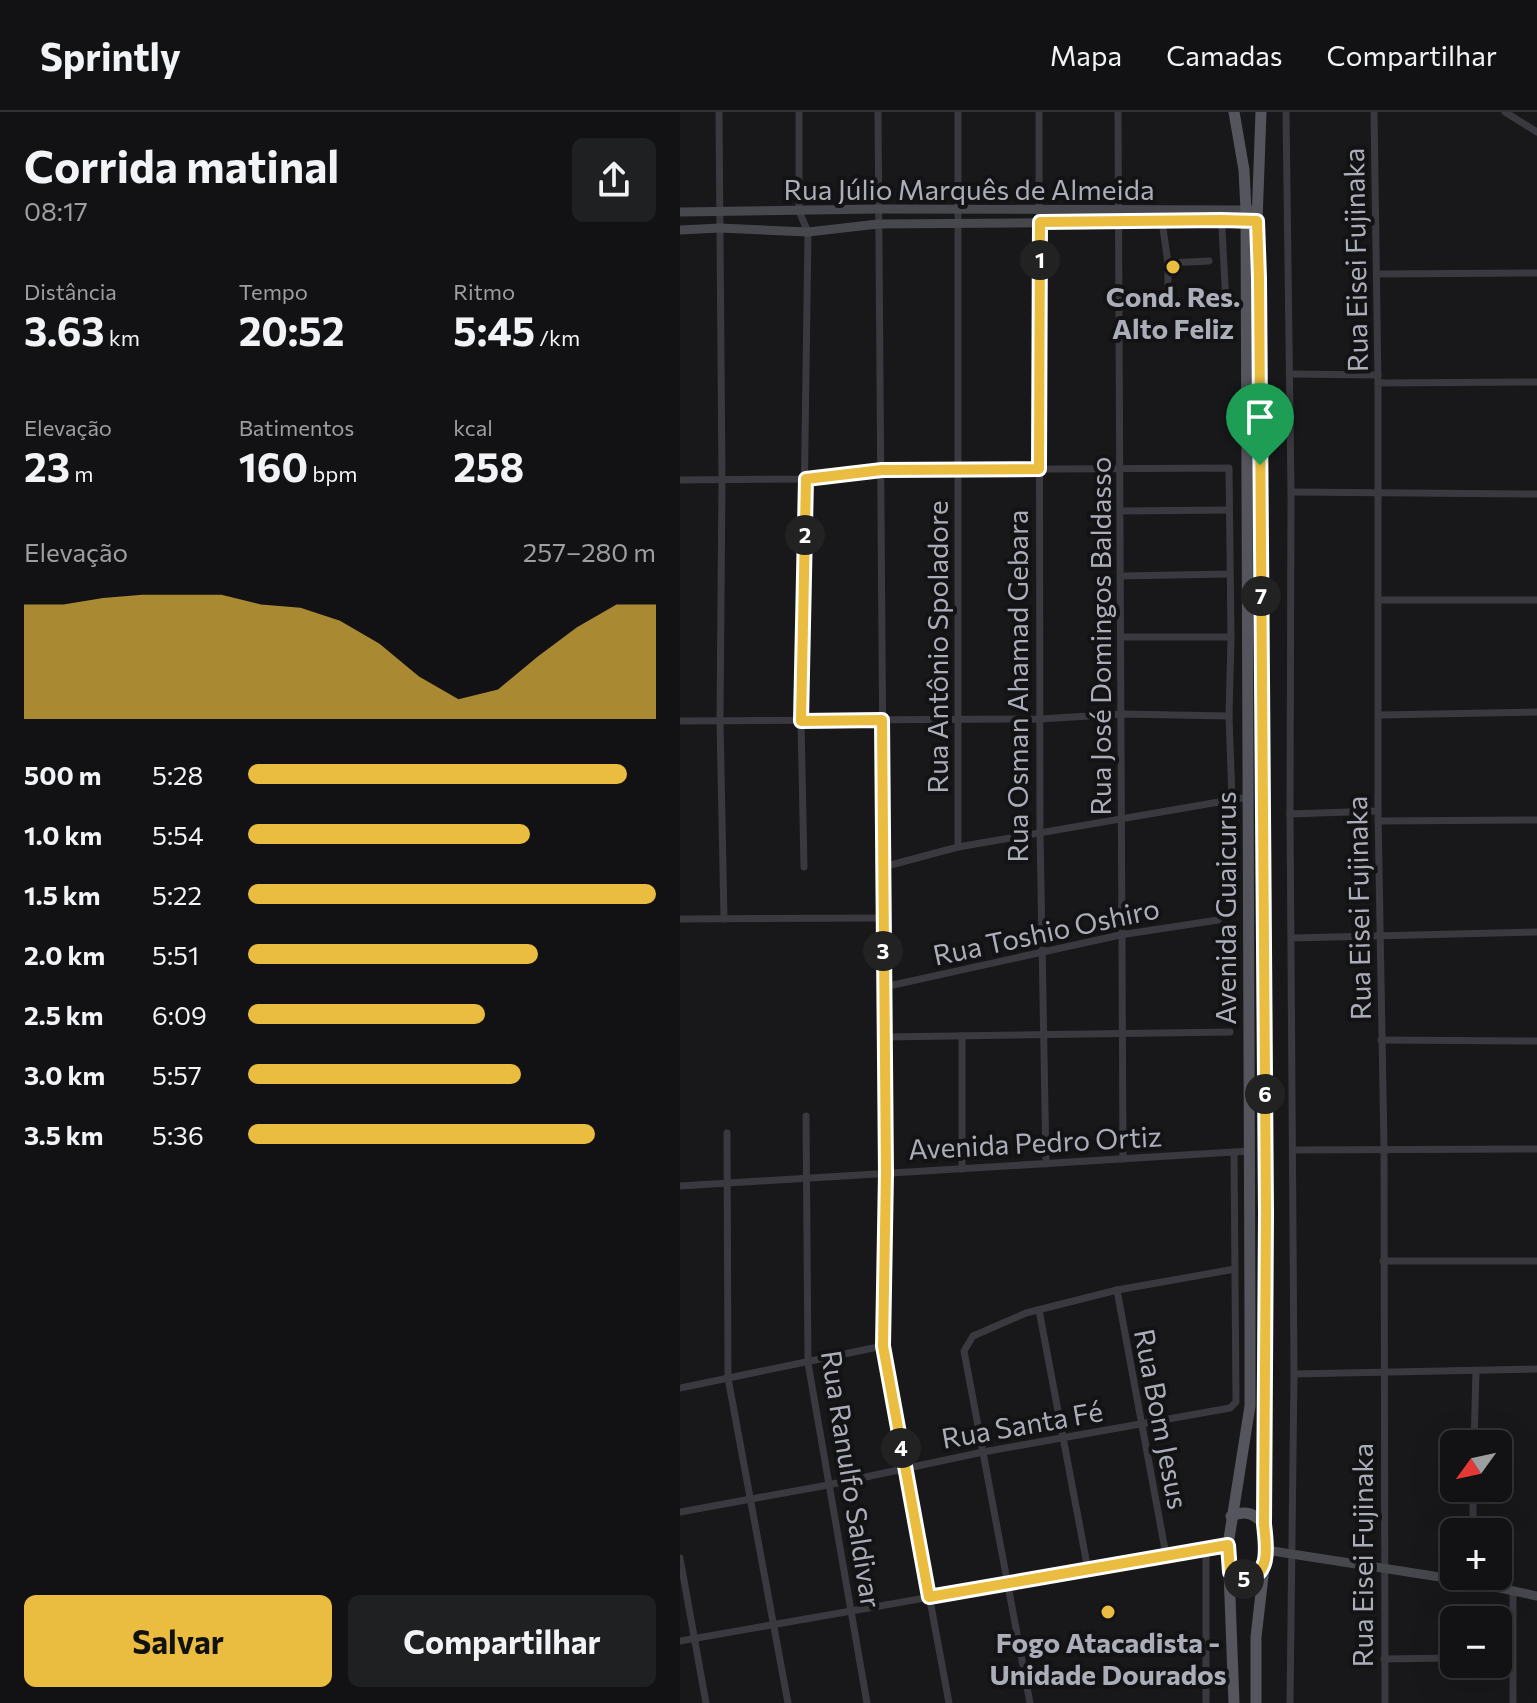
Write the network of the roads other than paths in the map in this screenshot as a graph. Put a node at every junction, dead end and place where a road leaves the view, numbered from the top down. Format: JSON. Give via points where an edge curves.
{"nodes":[{"id":1,"x":719,"y":112,"type":"edge"},
{"id":2,"x":799,"y":112,"type":"edge"},
{"id":3,"x":878,"y":112,"type":"edge"},
{"id":4,"x":958,"y":112,"type":"edge"},
{"id":5,"x":1039,"y":112,"type":"edge"},
{"id":6,"x":1118,"y":112,"type":"edge"},
{"id":7,"x":1234,"y":112,"type":"edge"},
{"id":8,"x":1261,"y":112,"type":"edge"},
{"id":9,"x":1286,"y":112,"type":"edge"},
{"id":10,"x":1374,"y":112,"type":"edge"},
{"id":11,"x":1505,"y":112,"type":"edge"},
{"id":12,"x":1537,"y":132,"type":"edge"},
{"id":13,"x":877,"y":209,"type":"junction"},
{"id":14,"x":1040,"y":209,"type":"junction"},
{"id":15,"x":958,"y":210,"type":"junction"},
{"id":16,"x":719,"y":211,"type":"junction"},
{"id":17,"x":799,"y":211,"type":"junction"},
{"id":18,"x":680,"y":212,"type":"edge"},
{"id":19,"x":1221,"y":215,"type":"junction"},
{"id":20,"x":1120,"y":216,"type":"junction"},
{"id":21,"x":1251,"y":216,"type":"junction"},
{"id":22,"x":1162,"y":221,"type":"junction"},
{"id":23,"x":957,"y":222,"type":"junction"},
{"id":24,"x":1040,"y":222,"type":"junction"},
{"id":25,"x":878,"y":224,"type":"junction"},
{"id":26,"x":720,"y":228,"type":"junction"},
{"id":27,"x":680,"y":230,"type":"edge"},
{"id":28,"x":808,"y":232,"type":"junction"},
{"id":29,"x":1209,"y":261,"type":"dead end"},
{"id":30,"x":1168,"y":263,"type":"junction"},
{"id":31,"x":1537,"y":273,"type":"edge"},
{"id":32,"x":1378,"y":274,"type":"junction"},
{"id":33,"x":1168,"y":298,"type":"dead end"},
{"id":34,"x":1226,"y":304,"type":"dead end"},
{"id":35,"x":1290,"y":374,"type":"junction"},
{"id":36,"x":1378,"y":379,"type":"junction"},
{"id":37,"x":1537,"y":382,"type":"edge"},
{"id":38,"x":959,"y":469,"type":"junction"},
{"id":39,"x":1039,"y":469,"type":"junction"},
{"id":40,"x":882,"y":470,"type":"junction"},
{"id":41,"x":1122,"y":470,"type":"junction"},
{"id":42,"x":722,"y":479,"type":"junction"},
{"id":43,"x":806,"y":479,"type":"junction"},
{"id":44,"x":680,"y":480,"type":"edge"},
{"id":45,"x":1291,"y":492,"type":"junction"},
{"id":46,"x":1378,"y":494,"type":"junction"},
{"id":47,"x":1537,"y":494,"type":"edge"},
{"id":48,"x":1229,"y":510,"type":"junction"},
{"id":49,"x":1121,"y":511,"type":"junction"},
{"id":50,"x":1230,"y":574,"type":"junction"},
{"id":51,"x":1121,"y":576,"type":"junction"},
{"id":52,"x":1378,"y":600,"type":"junction"},
{"id":53,"x":1537,"y":600,"type":"edge"},
{"id":54,"x":1121,"y":637,"type":"junction"},
{"id":55,"x":1231,"y":637,"type":"junction"},
{"id":56,"x":1537,"y":712,"type":"edge"},
{"id":57,"x":1122,"y":714,"type":"junction"},
{"id":58,"x":1380,"y":715,"type":"junction"},
{"id":59,"x":1229,"y":716,"type":"junction"},
{"id":60,"x":960,"y":719,"type":"junction"},
{"id":61,"x":1040,"y":719,"type":"junction"},
{"id":62,"x":882,"y":720,"type":"junction"},
{"id":63,"x":680,"y":721,"type":"edge"},
{"id":64,"x":720,"y":721,"type":"junction"},
{"id":65,"x":801,"y":721,"type":"junction"},
{"id":66,"x":1248,"y":797,"type":"junction"},
{"id":67,"x":1232,"y":799,"type":"junction"},
{"id":68,"x":1378,"y":811,"type":"junction"},
{"id":69,"x":1290,"y":814,"type":"junction"},
{"id":70,"x":1122,"y":818,"type":"junction"},
{"id":71,"x":1537,"y":820,"type":"edge"},
{"id":72,"x":1378,"y":821,"type":"junction"},
{"id":73,"x":1040,"y":832,"type":"junction"},
{"id":74,"x":958,"y":847,"type":"junction"},
{"id":75,"x":804,"y":867,"type":"dead end"},
{"id":76,"x":883,"y":867,"type":"junction"},
{"id":77,"x":883,"y":918,"type":"junction"},
{"id":78,"x":680,"y":919,"type":"edge"},
{"id":79,"x":724,"y":919,"type":"junction"},
{"id":80,"x":1218,"y":920,"type":"dead end"},
{"id":81,"x":1537,"y":932,"type":"edge"},
{"id":82,"x":1120,"y":935,"type":"junction"},
{"id":83,"x":1379,"y":935,"type":"junction"},
{"id":84,"x":1292,"y":938,"type":"junction"},
{"id":85,"x":1041,"y":952,"type":"junction"},
{"id":86,"x":884,"y":987,"type":"junction"},
{"id":87,"x":1230,"y":1032,"type":"dead end"},
{"id":88,"x":1121,"y":1033,"type":"junction"},
{"id":89,"x":1043,"y":1034,"type":"junction"},
{"id":90,"x":962,"y":1036,"type":"junction"},
{"id":91,"x":884,"y":1037,"type":"junction"},
{"id":92,"x":1381,"y":1040,"type":"junction"},
{"id":93,"x":1535,"y":1041,"type":"edge"},
{"id":94,"x":806,"y":1116,"type":"dead end"},
{"id":95,"x":727,"y":1133,"type":"dead end"},
{"id":96,"x":1384,"y":1148,"type":"junction"},
{"id":97,"x":1537,"y":1149,"type":"edge"},
{"id":98,"x":1293,"y":1150,"type":"junction"},
{"id":99,"x":1250,"y":1151,"type":"junction"},
{"id":100,"x":1234,"y":1152,"type":"junction"},
{"id":101,"x":1123,"y":1159,"type":"junction"},
{"id":102,"x":1046,"y":1164,"type":"junction"},
{"id":103,"x":962,"y":1169,"type":"junction"},
{"id":104,"x":886,"y":1173,"type":"junction"},
{"id":105,"x":808,"y":1178,"type":"junction"},
{"id":106,"x":728,"y":1183,"type":"junction"},
{"id":107,"x":680,"y":1186,"type":"edge"},
{"id":108,"x":1383,"y":1261,"type":"junction"},
{"id":109,"x":1537,"y":1261,"type":"edge"},
{"id":110,"x":1235,"y":1269,"type":"junction"},
{"id":111,"x":1117,"y":1290,"type":"junction"},
{"id":112,"x":1039,"y":1310,"type":"junction"},
{"id":113,"x":883,"y":1346,"type":"junction"},
{"id":114,"x":808,"y":1363,"type":"junction"},
{"id":115,"x":1537,"y":1369,"type":"edge"},
{"id":116,"x":1476,"y":1371,"type":"junction"},
{"id":117,"x":1384,"y":1372,"type":"junction"},
{"id":118,"x":1294,"y":1374,"type":"junction"},
{"id":119,"x":728,"y":1378,"type":"junction"},
{"id":120,"x":680,"y":1388,"type":"edge"},
{"id":121,"x":1141,"y":1425,"type":"junction"},
{"id":122,"x":1474,"y":1430,"type":"edge"},
{"id":123,"x":1062,"y":1438,"type":"junction"},
{"id":124,"x":983,"y":1452,"type":"junction"},
{"id":125,"x":905,"y":1468,"type":"junction"},
{"id":126,"x":828,"y":1485,"type":"junction"},
{"id":127,"x":750,"y":1499,"type":"junction"},
{"id":128,"x":680,"y":1512,"type":"edge"},
{"id":129,"x":1231,"y":1516,"type":"junction"},
{"id":130,"x":1264,"y":1524,"type":"junction"},
{"id":131,"x":1228,"y":1545,"type":"junction"},
{"id":132,"x":1206,"y":1549,"type":"junction"},
{"id":133,"x":1266,"y":1550,"type":"junction"},
{"id":134,"x":1291,"y":1553,"type":"junction"},
{"id":135,"x":1166,"y":1555,"type":"junction"},
{"id":136,"x":680,"y":1558,"type":"edge"},
{"id":137,"x":1385,"y":1569,"type":"junction"},
{"id":138,"x":1088,"y":1570,"type":"junction"},
{"id":139,"x":1262,"y":1571,"type":"junction"},
{"id":140,"x":1230,"y":1572,"type":"junction"},
{"id":141,"x":1440,"y":1575,"type":"edge"},
{"id":142,"x":1008,"y":1583,"type":"junction"},
{"id":143,"x":1507,"y":1590,"type":"edge"},
{"id":144,"x":1513,"y":1592,"type":"junction"},
{"id":145,"x":1537,"y":1596,"type":"edge"},
{"id":146,"x":929,"y":1597,"type":"junction"},
{"id":147,"x":851,"y":1611,"type":"junction"},
{"id":148,"x":774,"y":1624,"type":"junction"},
{"id":149,"x":693,"y":1638,"type":"junction"},
{"id":150,"x":680,"y":1641,"type":"edge"},
{"id":151,"x":1440,"y":1658,"type":"edge"},
{"id":152,"x":1512,"y":1658,"type":"joint"},
{"id":153,"x":1384,"y":1659,"type":"junction"},
{"id":154,"x":706,"y":1703,"type":"edge"},
{"id":155,"x":788,"y":1703,"type":"edge"},
{"id":156,"x":867,"y":1703,"type":"edge"},
{"id":157,"x":949,"y":1703,"type":"edge"},
{"id":158,"x":1030,"y":1703,"type":"edge"},
{"id":159,"x":1206,"y":1703,"type":"edge"},
{"id":160,"x":1234,"y":1703,"type":"edge"},
{"id":161,"x":1256,"y":1703,"type":"edge"},
{"id":162,"x":1290,"y":1703,"type":"edge"},
{"id":163,"x":1385,"y":1703,"type":"edge"},
{"id":164,"x":1513,"y":1703,"type":"edge"}],
"edges":[{"from":1,"to":16,"type":"street"},
{"from":2,"to":17,"type":"street"},
{"from":3,"to":13,"type":"street"},
{"from":4,"to":15,"type":"street","name":"Rua Antônio Spoladore"},
{"from":5,"to":14,"type":"street","name":"Rua Osman Ahamad Gebara"},
{"from":6,"to":20,"type":"street","name":"Rua José Domingos Baldasso"},
{"from":7,"to":21,"type":"main road","name":"Avenida Guaicurus"},
{"from":8,"to":21,"type":"main road","name":"Avenida Guaicurus"},
{"from":9,"to":35,"type":"street"},
{"from":10,"to":32,"type":"street","name":"Rua Eisei Fujinaka"},
{"from":11,"to":12,"type":"street"},
{"from":13,"to":15,"type":"street","name":"Rua Júlio Marquês de Almeida"},
{"from":13,"to":17,"type":"street","name":"Rua Júlio Marquês de Almeida"},
{"from":13,"to":25,"type":"street"},
{"from":14,"to":15,"type":"street","name":"Rua Júlio Marquês de Almeida"},
{"from":14,"to":20,"type":"street","name":"Rua Júlio Marquês de Almeida"},
{"from":14,"to":24,"type":"street","name":"Rua Osman Ahamad Gebara"},
{"from":15,"to":23,"type":"street","name":"Rua Antônio Spoladore"},
{"from":16,"to":17,"type":"street","name":"Rua Júlio Marquês de Almeida"},
{"from":16,"to":18,"type":"street","name":"Rua Júlio Marquês de Almeida"},
{"from":16,"to":26,"type":"street"},
{"from":17,"to":28,"type":"street"},
{"from":19,"to":20,"type":"street","name":"Rua Júlio Marquês de Almeida"},
{"from":19,"to":21,"type":"street","name":"Rua Júlio Marquês de Almeida"},
{"from":19,"to":22,"type":"street","name":"Rua Júlio Marquês de Almeida"},
{"from":19,"to":34,"type":"street"},
{"from":20,"to":22,"type":"street","name":"Rua Júlio Marquês de Almeida"},
{"from":20,"to":24,"type":"street","name":"Rua Júlio Marquês de Almeida"},
{"from":20,"to":41,"type":"street","name":"Rua José Domingos Baldasso"},
{"from":21,"to":66,"type":"main road","name":"Avenida Guaicurus"},
{"from":21,"to":130,"type":"main road","name":"Avenida Guaicurus","via":[[1266,1198]]},
{"from":22,"to":30,"type":"street"},
{"from":23,"to":24,"type":"street","name":"Rua Júlio Marquês de Almeida"},
{"from":23,"to":25,"type":"street","name":"Rua Júlio Marquês de Almeida"},
{"from":23,"to":38,"type":"street","name":"Rua Antônio Spoladore"},
{"from":24,"to":39,"type":"street","name":"Rua Osman Ahamad Gebara"},
{"from":25,"to":28,"type":"street","name":"Rua Júlio Marquês de Almeida"},
{"from":25,"to":40,"type":"street"},
{"from":26,"to":27,"type":"street","name":"Rua Júlio Marquês de Almeida"},
{"from":26,"to":28,"type":"street","name":"Rua Júlio Marquês de Almeida"},
{"from":26,"to":42,"type":"street"},
{"from":28,"to":43,"type":"street"},
{"from":29,"to":30,"type":"street"},
{"from":30,"to":33,"type":"street"},
{"from":31,"to":32,"type":"street"},
{"from":32,"to":36,"type":"street","name":"Rua Eisei Fujinaka"},
{"from":35,"to":36,"type":"street"},
{"from":35,"to":45,"type":"street"},
{"from":36,"to":37,"type":"street"},
{"from":36,"to":46,"type":"street","name":"Rua Eisei Fujinaka"},
{"from":38,"to":39,"type":"street"},
{"from":38,"to":40,"type":"street"},
{"from":38,"to":60,"type":"street","name":"Rua Antônio Spoladore"},
{"from":39,"to":41,"type":"street"},
{"from":39,"to":61,"type":"street","name":"Rua Osman Ahamad Gebara"},
{"from":40,"to":43,"type":"street"},
{"from":40,"to":62,"type":"street"},
{"from":41,"to":48,"type":"street","via":[[1229,468]]},
{"from":41,"to":49,"type":"street","name":"Rua José Domingos Baldasso"},
{"from":42,"to":43,"type":"street"},
{"from":42,"to":44,"type":"street"},
{"from":42,"to":64,"type":"street"},
{"from":43,"to":65,"type":"street"},
{"from":45,"to":46,"type":"street"},
{"from":45,"to":69,"type":"street"},
{"from":46,"to":47,"type":"street"},
{"from":46,"to":52,"type":"street","name":"Rua Eisei Fujinaka"},
{"from":48,"to":49,"type":"street"},
{"from":48,"to":50,"type":"street"},
{"from":49,"to":51,"type":"street","name":"Rua José Domingos Baldasso"},
{"from":50,"to":51,"type":"street"},
{"from":50,"to":55,"type":"street"},
{"from":51,"to":54,"type":"street","name":"Rua José Domingos Baldasso"},
{"from":52,"to":53,"type":"street"},
{"from":52,"to":58,"type":"street","name":"Rua Eisei Fujinaka"},
{"from":54,"to":55,"type":"street"},
{"from":54,"to":57,"type":"street","name":"Rua José Domingos Baldasso"},
{"from":55,"to":59,"type":"street"},
{"from":56,"to":58,"type":"street"},
{"from":57,"to":59,"type":"street"},
{"from":57,"to":61,"type":"street"},
{"from":57,"to":70,"type":"street","name":"Rua José Domingos Baldasso"},
{"from":58,"to":68,"type":"street","name":"Rua Eisei Fujinaka"},
{"from":59,"to":67,"type":"street"},
{"from":60,"to":61,"type":"street"},
{"from":60,"to":62,"type":"street"},
{"from":60,"to":74,"type":"street","name":"Rua Antônio Spoladore"},
{"from":61,"to":73,"type":"street","name":"Rua Osman Ahamad Gebara"},
{"from":62,"to":65,"type":"street"},
{"from":62,"to":76,"type":"street"},
{"from":63,"to":64,"type":"street"},
{"from":64,"to":65,"type":"street"},
{"from":64,"to":79,"type":"street"},
{"from":65,"to":75,"type":"street"},
{"from":66,"to":67,"type":"street"},
{"from":66,"to":99,"type":"main road","name":"Avenida Guaicurus"},
{"from":67,"to":70,"type":"street"},
{"from":68,"to":69,"type":"street"},
{"from":68,"to":72,"type":"street","name":"Rua Eisei Fujinaka"},
{"from":69,"to":84,"type":"street"},
{"from":70,"to":73,"type":"street"},
{"from":70,"to":82,"type":"street","name":"Rua José Domingos Baldasso"},
{"from":71,"to":72,"type":"street"},
{"from":72,"to":83,"type":"street","name":"Rua Eisei Fujinaka"},
{"from":73,"to":74,"type":"street"},
{"from":73,"to":85,"type":"street","name":"Rua Osman Ahamad Gebara"},
{"from":74,"to":76,"type":"street"},
{"from":76,"to":77,"type":"street"},
{"from":77,"to":79,"type":"street"},
{"from":77,"to":86,"type":"street"},
{"from":78,"to":79,"type":"street"},
{"from":80,"to":82,"type":"street","name":"Rua Toshio Oshiro"},
{"from":81,"to":83,"type":"street"},
{"from":82,"to":85,"type":"street","name":"Rua Toshio Oshiro"},
{"from":82,"to":88,"type":"street","name":"Rua José Domingos Baldasso"},
{"from":83,"to":84,"type":"street"},
{"from":83,"to":92,"type":"street","name":"Rua Eisei Fujinaka"},
{"from":84,"to":98,"type":"street"},
{"from":85,"to":86,"type":"street","name":"Rua Toshio Oshiro"},
{"from":85,"to":89,"type":"street","name":"Rua Osman Ahamad Gebara"},
{"from":86,"to":91,"type":"street"},
{"from":87,"to":88,"type":"street"},
{"from":88,"to":89,"type":"street"},
{"from":88,"to":101,"type":"street","name":"Rua José Domingos Baldasso"},
{"from":89,"to":90,"type":"street"},
{"from":89,"to":102,"type":"street","name":"Rua Osman Ahamad Gebara"},
{"from":90,"to":91,"type":"street"},
{"from":90,"to":103,"type":"street"},
{"from":91,"to":104,"type":"street"},
{"from":92,"to":93,"type":"street"},
{"from":92,"to":96,"type":"street","name":"Rua Eisei Fujinaka"},
{"from":94,"to":105,"type":"street","name":"Rua Ranulfo Saldivar"},
{"from":95,"to":106,"type":"street"},
{"from":96,"to":97,"type":"street"},
{"from":96,"to":98,"type":"street"},
{"from":96,"to":108,"type":"street","name":"Rua Eisei Fujinaka"},
{"from":98,"to":118,"type":"street"},
{"from":99,"to":100,"type":"street","name":"Avenida Pedro Ortiz"},
{"from":99,"to":129,"type":"main road","name":"Avenida Guaicurus","via":[[1250,1406]]},
{"from":100,"to":101,"type":"street","name":"Avenida Pedro Ortiz"},
{"from":100,"to":110,"type":"street"},
{"from":101,"to":102,"type":"street","name":"Avenida Pedro Ortiz"},
{"from":102,"to":103,"type":"street","name":"Avenida Pedro Ortiz"},
{"from":103,"to":104,"type":"street","name":"Avenida Pedro Ortiz"},
{"from":104,"to":105,"type":"street","name":"Avenida Pedro Ortiz"},
{"from":104,"to":113,"type":"street"},
{"from":105,"to":106,"type":"street","name":"Avenida Pedro Ortiz"},
{"from":105,"to":114,"type":"street","name":"Rua Ranulfo Saldivar"},
{"from":106,"to":107,"type":"street","name":"Avenida Pedro Ortiz"},
{"from":106,"to":119,"type":"street"},
{"from":108,"to":109,"type":"street"},
{"from":108,"to":117,"type":"street","name":"Rua Eisei Fujinaka"},
{"from":110,"to":111,"type":"street"},
{"from":110,"to":121,"type":"street","name":"Rua Santa Fé","via":[[1236,1402],[1230,1408]]},
{"from":111,"to":112,"type":"street"},
{"from":111,"to":121,"type":"street","name":"Rua Bom Jesus"},
{"from":112,"to":123,"type":"street"},
{"from":112,"to":124,"type":"street","via":[[973,1336],[964,1351]]},
{"from":113,"to":114,"type":"street"},
{"from":113,"to":125,"type":"street"},
{"from":114,"to":119,"type":"street"},
{"from":114,"to":126,"type":"street","name":"Rua Ranulfo Saldivar"},
{"from":115,"to":116,"type":"street"},
{"from":116,"to":117,"type":"street"},
{"from":116,"to":122,"type":"street"},
{"from":117,"to":118,"type":"street"},
{"from":117,"to":137,"type":"street","name":"Rua Eisei Fujinaka"},
{"from":118,"to":134,"type":"street"},
{"from":119,"to":120,"type":"street"},
{"from":119,"to":127,"type":"street"},
{"from":121,"to":123,"type":"street","name":"Rua Santa Fé"},
{"from":121,"to":135,"type":"street","name":"Rua Bom Jesus"},
{"from":123,"to":124,"type":"street","name":"Rua Santa Fé"},
{"from":123,"to":138,"type":"street"},
{"from":124,"to":125,"type":"street","name":"Rua Santa Fé"},
{"from":124,"to":142,"type":"street"},
{"from":125,"to":126,"type":"street","name":"Rua Santa Fé"},
{"from":125,"to":146,"type":"street"},
{"from":126,"to":127,"type":"street","name":"Rua Santa Fé"},
{"from":126,"to":147,"type":"street","name":"Rua Ranulfo Saldivar"},
{"from":127,"to":128,"type":"street","name":"Rua Santa Fé"},
{"from":127,"to":148,"type":"street"},
{"from":129,"to":130,"type":"main road","via":[[1246,1512]]},
{"from":129,"to":131,"type":"main road","name":"Avenida Guaicurus"},
{"from":130,"to":133,"type":"main road","name":"Avenida Guaicurus"},
{"from":131,"to":132,"type":"street"},
{"from":131,"to":140,"type":"main road","name":"Avenida Guaicurus"},
{"from":132,"to":135,"type":"street"},
{"from":132,"to":159,"type":"street"},
{"from":133,"to":134,"type":"street"},
{"from":133,"to":139,"type":"main road","name":"Avenida Guaicurus"},
{"from":134,"to":137,"type":"street"},
{"from":134,"to":162,"type":"street"},
{"from":135,"to":138,"type":"street"},
{"from":136,"to":149,"type":"street"},
{"from":137,"to":141,"type":"street"},
{"from":137,"to":153,"type":"street","name":"Rua Eisei Fujinaka"},
{"from":138,"to":142,"type":"street"},
{"from":139,"to":140,"type":"main road","via":[[1245,1579]]},
{"from":139,"to":161,"type":"main road","name":"Avenida Guaicurus"},
{"from":140,"to":160,"type":"main road","name":"Avenida Guaicurus"},
{"from":142,"to":146,"type":"street"},
{"from":142,"to":158,"type":"street"},
{"from":143,"to":144,"type":"street"},
{"from":144,"to":145,"type":"street"},
{"from":144,"to":152,"type":"street"},
{"from":146,"to":147,"type":"street"},
{"from":146,"to":157,"type":"street"},
{"from":147,"to":148,"type":"street"},
{"from":147,"to":156,"type":"street","name":"Rua Ranulfo Saldivar"},
{"from":148,"to":149,"type":"street"},
{"from":148,"to":155,"type":"street"},
{"from":149,"to":150,"type":"street"},
{"from":149,"to":154,"type":"street"},
{"from":151,"to":153,"type":"street"},
{"from":152,"to":164,"type":"street"},
{"from":153,"to":163,"type":"street","name":"Rua Eisei Fujinaka"}]}
